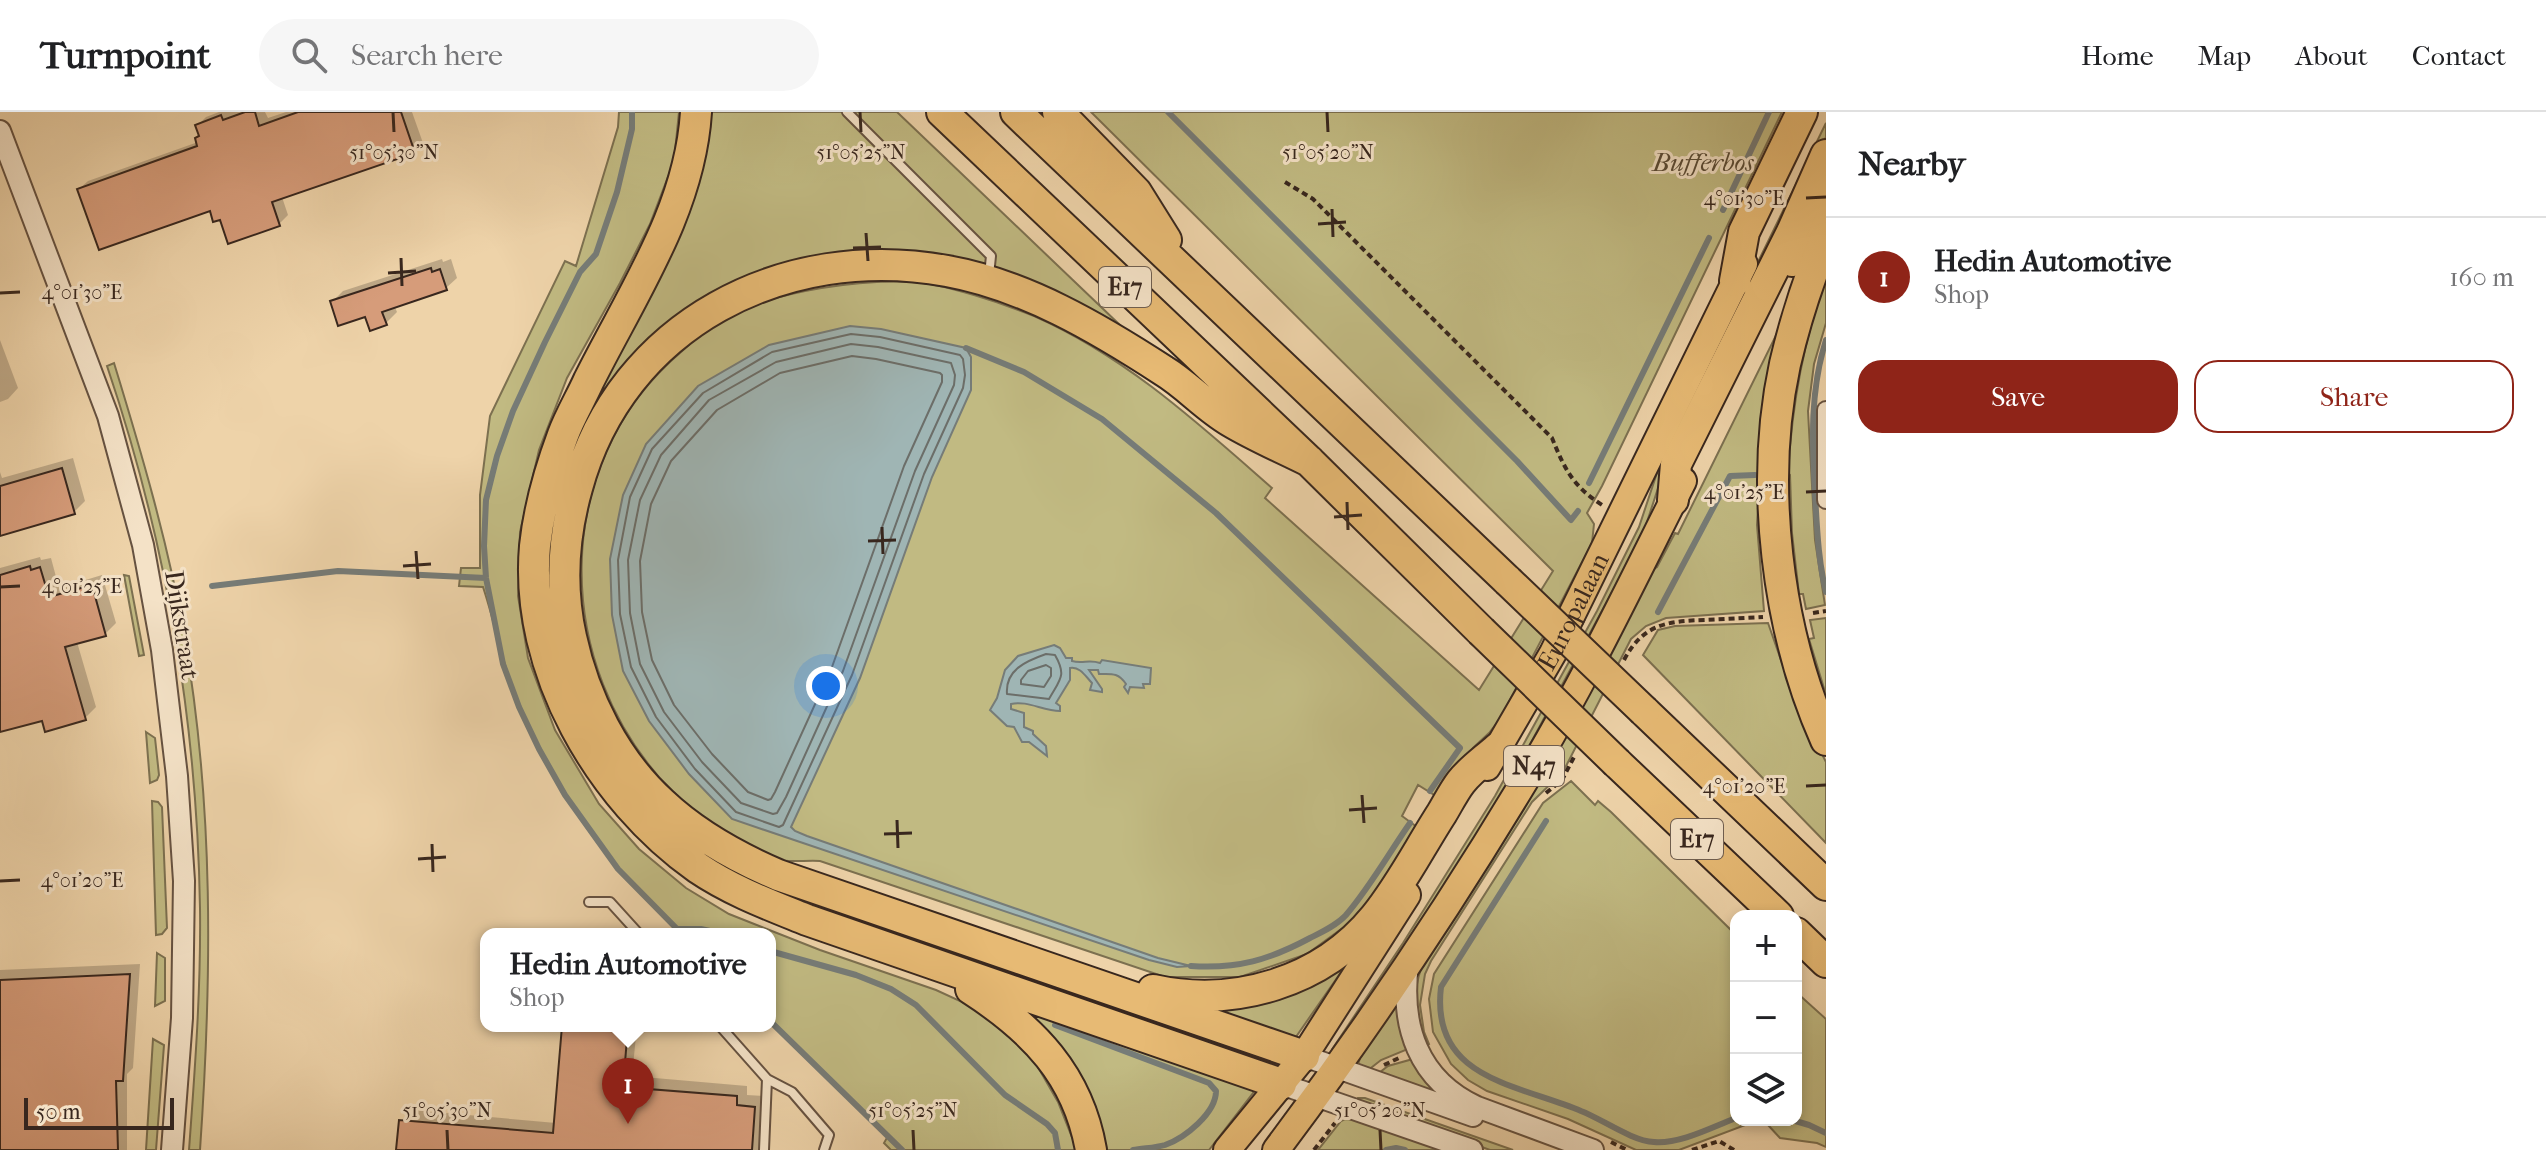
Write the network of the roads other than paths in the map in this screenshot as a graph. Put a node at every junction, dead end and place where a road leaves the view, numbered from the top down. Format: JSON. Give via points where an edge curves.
{"nodes":[{"id":1,"x":696,"y":112,"type":"edge"},
{"id":2,"x":847,"y":112,"type":"edge"},
{"id":3,"x":942,"y":112,"type":"edge"},
{"id":4,"x":1016,"y":112,"type":"edge"},
{"id":5,"x":1058,"y":112,"type":"edge"},
{"id":6,"x":1802,"y":112,"type":"edge"},
{"id":7,"x":1817,"y":112,"type":"edge"},
{"id":8,"x":0,"y":131,"type":"edge"},
{"id":9,"x":1826,"y":155,"type":"edge"},
{"id":10,"x":1826,"y":199,"type":"edge"},
{"id":11,"x":1826,"y":237,"type":"edge"},
{"id":12,"x":1188,"y":276,"type":"junction"},
{"id":13,"x":989,"y":280,"type":"junction"},
{"id":14,"x":1735,"y":281,"type":"junction"},
{"id":15,"x":1826,"y":410,"type":"edge"},
{"id":16,"x":1309,"y":461,"type":"junction"},
{"id":17,"x":1673,"y":500,"type":"junction"},
{"id":18,"x":1826,"y":500,"type":"edge"},
{"id":19,"x":1826,"y":740,"type":"edge"},
{"id":20,"x":1498,"y":748,"type":"junction"},
{"id":21,"x":699,"y":868,"type":"junction"},
{"id":22,"x":778,"y":875,"type":"junction"},
{"id":23,"x":1826,"y":885,"type":"edge"},
{"id":24,"x":589,"y":902,"type":"dead end"},
{"id":25,"x":1772,"y":910,"type":"edge"},
{"id":26,"x":634,"y":928,"type":"edge"},
{"id":27,"x":1802,"y":939,"type":"edge"},
{"id":28,"x":1826,"y":962,"type":"edge"},
{"id":29,"x":1409,"y":963,"type":"junction"},
{"id":30,"x":725,"y":1032,"type":"edge"},
{"id":31,"x":1304,"y":1056,"type":"junction"},
{"id":32,"x":1338,"y":1068,"type":"junction"},
{"id":33,"x":767,"y":1079,"type":"junction"},
{"id":34,"x":1281,"y":1084,"type":"junction"},
{"id":35,"x":1316,"y":1097,"type":"junction"},
{"id":36,"x":1598,"y":1144,"type":"edge"},
{"id":37,"x":172,"y":1150,"type":"edge"},
{"id":38,"x":764,"y":1150,"type":"edge"},
{"id":39,"x":824,"y":1150,"type":"edge"},
{"id":40,"x":1091,"y":1150,"type":"edge"},
{"id":41,"x":1227,"y":1150,"type":"edge"},
{"id":42,"x":1276,"y":1150,"type":"edge"},
{"id":43,"x":1472,"y":1150,"type":"edge"},
{"id":44,"x":1565,"y":1150,"type":"edge"}],
"edges":[{"from":1,"to":21,"type":"highway","via":[[686,173],[666,233],[563,432],[535,547],[537,606],[552,678],[599,768],[627,804]]},
{"from":2,"to":13,"type":"lane","via":[[991,256]]},
{"from":3,"to":16,"type":"highway","number":"E17"},
{"from":4,"to":12,"type":"highway","number":"E17"},
{"from":5,"to":12,"type":"highway","via":[[1136,192]]},
{"from":6,"to":14,"type":"highway","via":[[1744,232]]},
{"from":7,"to":14,"type":"main road","name":"Europalaan","number":"N47"},
{"from":8,"to":37,"type":"street","name":"Dijkstraat","via":[[108,416],[143,545],[162,650],[184,881],[182,1018]]},
{"from":9,"to":17,"type":"highway","via":[[1676,464]]},
{"from":10,"to":17,"type":"main road","name":"Europalaan","number":"N47"},
{"from":11,"to":19,"type":"highway","via":[[1785,368],[1775,517],[1784,604],[1799,668]]},
{"from":12,"to":23,"type":"highway","number":"E17","bridge":true},
{"from":13,"to":16,"type":"highway","via":[[1074,317],[1166,372],[1227,419]]},
{"from":13,"to":22,"type":"highway","via":[[943,270],[839,266],[785,276],[735,296],[663,344],[612,407],[584,459],[570,512],[563,574],[577,663],[594,707],[611,740],[660,801],[718,845]]},
{"from":14,"to":20,"type":"main road","name":"Europalaan","number":"N47","via":[[1553,653]]},
{"from":15,"to":18,"type":"street"},
{"from":16,"to":25,"type":"highway","number":"E17","bridge":true},
{"from":17,"to":29,"type":"main road","name":"Europalaan","number":"N47","via":[[1525,781]]},
{"from":20,"to":22,"type":"highway","via":[[1462,781],[1389,898],[1360,933],[1317,967],[1233,995],[1201,997],[1147,989],[823,878]]},
{"from":20,"to":31,"type":"main road","name":"Europalaan","number":"N47"},
{"from":21,"to":34,"type":"highway","via":[[754,899],[807,920]]},
{"from":21,"to":40,"type":"highway","via":[[712,887],[770,917],[939,976],[1003,1010],[1055,1060],[1080,1110]]},
{"from":22,"to":31,"type":"highway"},
{"from":24,"to":26,"type":"lane","via":[[610,902]]},
{"from":27,"to":28,"type":"highway"},
{"from":29,"to":32,"type":"main road","name":"Europalaan","number":"N47"},
{"from":29,"to":36,"type":"street","via":[[1405,991],[1413,1037],[1443,1086],[1477,1107]]},
{"from":30,"to":33,"type":"lane"},
{"from":31,"to":32,"type":"street"},
{"from":31,"to":34,"type":"main road","name":"Europalaan","number":"N47"},
{"from":32,"to":35,"type":"main road","name":"Europalaan","number":"N47"},
{"from":32,"to":44,"type":"street"},
{"from":33,"to":38,"type":"lane"},
{"from":33,"to":39,"type":"lane","via":[[792,1092],[829,1135]]},
{"from":34,"to":35,"type":"street"},
{"from":34,"to":41,"type":"main road","number":"N47"},
{"from":35,"to":42,"type":"main road","number":"N47"},
{"from":35,"to":43,"type":"street"}]}
